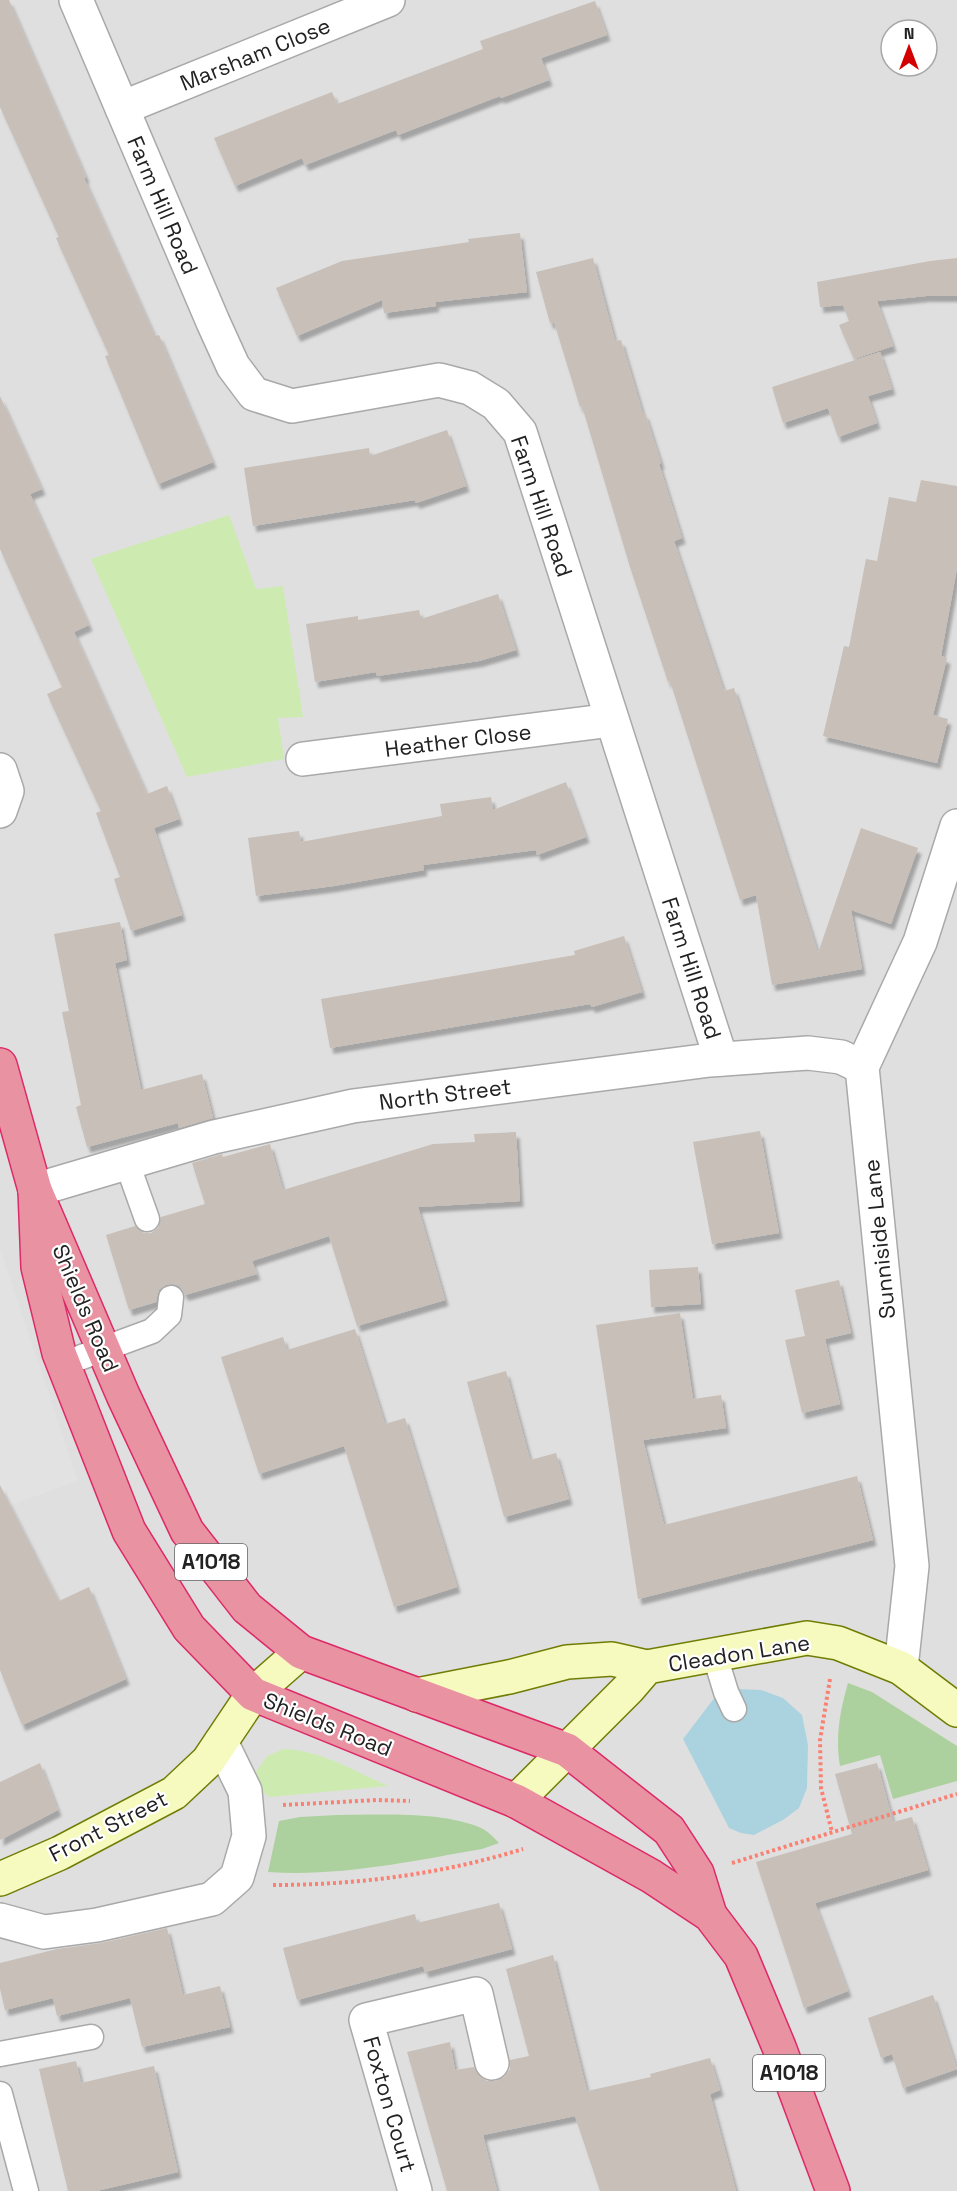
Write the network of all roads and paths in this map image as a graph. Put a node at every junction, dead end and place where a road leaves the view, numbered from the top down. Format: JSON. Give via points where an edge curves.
{"nodes":[{"id":1,"x":76,"y":0,"type":"edge"},
{"id":2,"x":388,"y":0,"type":"edge"},
{"id":3,"x":122,"y":108,"type":"junction"},
{"id":4,"x":612,"y":720,"type":"junction"},
{"id":5,"x":303,"y":759,"type":"dead end"},
{"id":6,"x":0,"y":770,"type":"edge"},
{"id":7,"x":0,"y":811,"type":"edge"},
{"id":8,"x":957,"y":826,"type":"edge"},
{"id":9,"x":721,"y":1059,"type":"junction"},
{"id":10,"x":0,"y":1065,"type":"edge"},
{"id":11,"x":862,"y":1067,"type":"junction"},
{"id":12,"x":127,"y":1163,"type":"junction"},
{"id":13,"x":35,"y":1190,"type":"junction"},
{"id":14,"x":147,"y":1220,"type":"dead end"},
{"id":15,"x":171,"y":1298,"type":"dead end"},
{"id":16,"x":103,"y":1349,"type":"junction"},
{"id":17,"x":63,"y":1364,"type":"junction"},
{"id":18,"x":838,"y":1643,"type":"junction"},
{"id":19,"x":301,"y":1652,"type":"junction"},
{"id":20,"x":715,"y":1656,"type":"junction"},
{"id":21,"x":647,"y":1667,"type":"junction"},
{"id":22,"x":901,"y":1668,"type":"junction"},
{"id":23,"x":253,"y":1694,"type":"junction"},
{"id":24,"x":417,"y":1695,"type":"junction"},
{"id":25,"x":734,"y":1708,"type":"dead end"},
{"id":26,"x":957,"y":1710,"type":"edge"},
{"id":27,"x":221,"y":1742,"type":"junction"},
{"id":28,"x":567,"y":1750,"type":"junction"},
{"id":29,"x":957,"y":1794,"type":"edge"},
{"id":30,"x":415,"y":1801,"type":"dead end"},
{"id":31,"x":516,"y":1801,"type":"junction"},
{"id":32,"x":246,"y":1806,"type":"junction"},
{"id":33,"x":832,"y":1832,"type":"junction"},
{"id":34,"x":575,"y":1834,"type":"junction"},
{"id":35,"x":697,"y":1874,"type":"junction"},
{"id":36,"x":237,"y":1877,"type":"junction"},
{"id":37,"x":0,"y":1879,"type":"edge"},
{"id":38,"x":710,"y":1915,"type":"junction"},
{"id":39,"x":0,"y":1920,"type":"edge"},
{"id":40,"x":90,"y":2037,"type":"dead end"},
{"id":41,"x":0,"y":2054,"type":"edge"},
{"id":42,"x":492,"y":2063,"type":"dead end"},
{"id":43,"x":0,"y":2094,"type":"edge"},
{"id":44,"x":26,"y":2191,"type":"edge"},
{"id":45,"x":415,"y":2191,"type":"edge"},
{"id":46,"x":833,"y":2191,"type":"edge"}],
"edges":[{"from":1,"to":3,"type":"street","name":"Farm Hill Road"},
{"from":2,"to":3,"type":"street","name":"Marsham Close"},
{"from":3,"to":4,"type":"street","name":"Farm Hill Road","via":[[233,366],[254,394],[292,406],[439,381],[470,388],[496,404],[519,432]]},
{"from":4,"to":5,"type":"street","name":"Heather Close"},
{"from":4,"to":9,"type":"street","name":"Farm Hill Road"},
{"from":6,"to":7,"type":"street","via":[[7,791]]},
{"from":8,"to":11,"type":"street","via":[[920,942]]},
{"from":9,"to":11,"type":"street","name":"North Street","via":[[808,1053],[841,1057]]},
{"from":9,"to":12,"type":"street","name":"North Street","via":[[353,1106],[214,1137]]},
{"from":10,"to":13,"type":"highway","name":"Shields Road","number":"A1018"},
{"from":11,"to":22,"type":"street","name":"Sunniside Lane","via":[[912,1566]]},
{"from":12,"to":13,"type":"street","name":"North Street"},
{"from":12,"to":14,"type":"lane"},
{"from":13,"to":16,"type":"highway","name":"Shields Road","number":"A1018"},
{"from":13,"to":17,"type":"highway","name":"Shields Road","number":"A1018","via":[[38,1267]]},
{"from":15,"to":16,"type":"lane","via":[[170,1315],[152,1331]]},
{"from":16,"to":17,"type":"lane"},
{"from":16,"to":19,"type":"highway","name":"Shields Road","number":"A1018","via":[[187,1531],[247,1608]]},
{"from":17,"to":23,"type":"highway","name":"Shields Road","number":"A1018","via":[[129,1530],[189,1628]]},
{"from":18,"to":20,"type":"street","name":"Cleadon Lane","via":[[807,1638]]},
{"from":18,"to":22,"type":"street","name":"Cleadon Lane"},
{"from":18,"to":33,"type":"path","via":[[820,1740],[821,1788]]},
{"from":19,"to":23,"type":"street","name":"Front Street"},
{"from":19,"to":24,"type":"highway","name":"Shields Road","number":"A1018"},
{"from":20,"to":21,"type":"street","name":"Cleadon Lane"},
{"from":20,"to":25,"type":"lane"},
{"from":21,"to":24,"type":"street","name":"Cleadon Lane","via":[[612,1659],[567,1662]]},
{"from":21,"to":28,"type":"street","name":"Cleadon Lane"},
{"from":22,"to":26,"type":"street","name":"Cleadon Lane"},
{"from":23,"to":27,"type":"street","name":"Front Street"},
{"from":23,"to":31,"type":"highway","name":"Shields Road","number":"A1018"},
{"from":24,"to":28,"type":"highway","name":"Shields Road","number":"A1018"},
{"from":27,"to":32,"type":"street","via":[[245,1791]]},
{"from":27,"to":37,"type":"street","name":"Front Street","via":[[208,1761],[174,1793],[60,1853]]},
{"from":28,"to":31,"type":"street","name":"Cleadon Lane"},
{"from":28,"to":35,"type":"highway","name":"Shields Road","number":"A1018","via":[[669,1830]]},
{"from":29,"to":33,"type":"path"},
{"from":30,"to":32,"type":"path"},
{"from":31,"to":34,"type":"highway","name":"Shields Road","number":"A1018"},
{"from":32,"to":36,"type":"street","via":[[249,1836]]},
{"from":33,"to":35,"type":"path"},
{"from":34,"to":36,"type":"path","via":[[418,1874],[327,1885],[267,1885]]},
{"from":34,"to":38,"type":"highway","name":"Shields Road","number":"A1018","via":[[651,1876]]},
{"from":35,"to":38,"type":"highway","name":"Shields Road","number":"A1018"},
{"from":36,"to":39,"type":"street","via":[[212,1899],[97,1925],[44,1932]]},
{"from":38,"to":46,"type":"highway","name":"Shields Road","number":"A1018","via":[[741,1956]]},
{"from":40,"to":41,"type":"lane"},
{"from":42,"to":45,"type":"street","name":"Foxton Court","via":[[476,1994],[366,2020]]},
{"from":43,"to":44,"type":"lane"}]}
